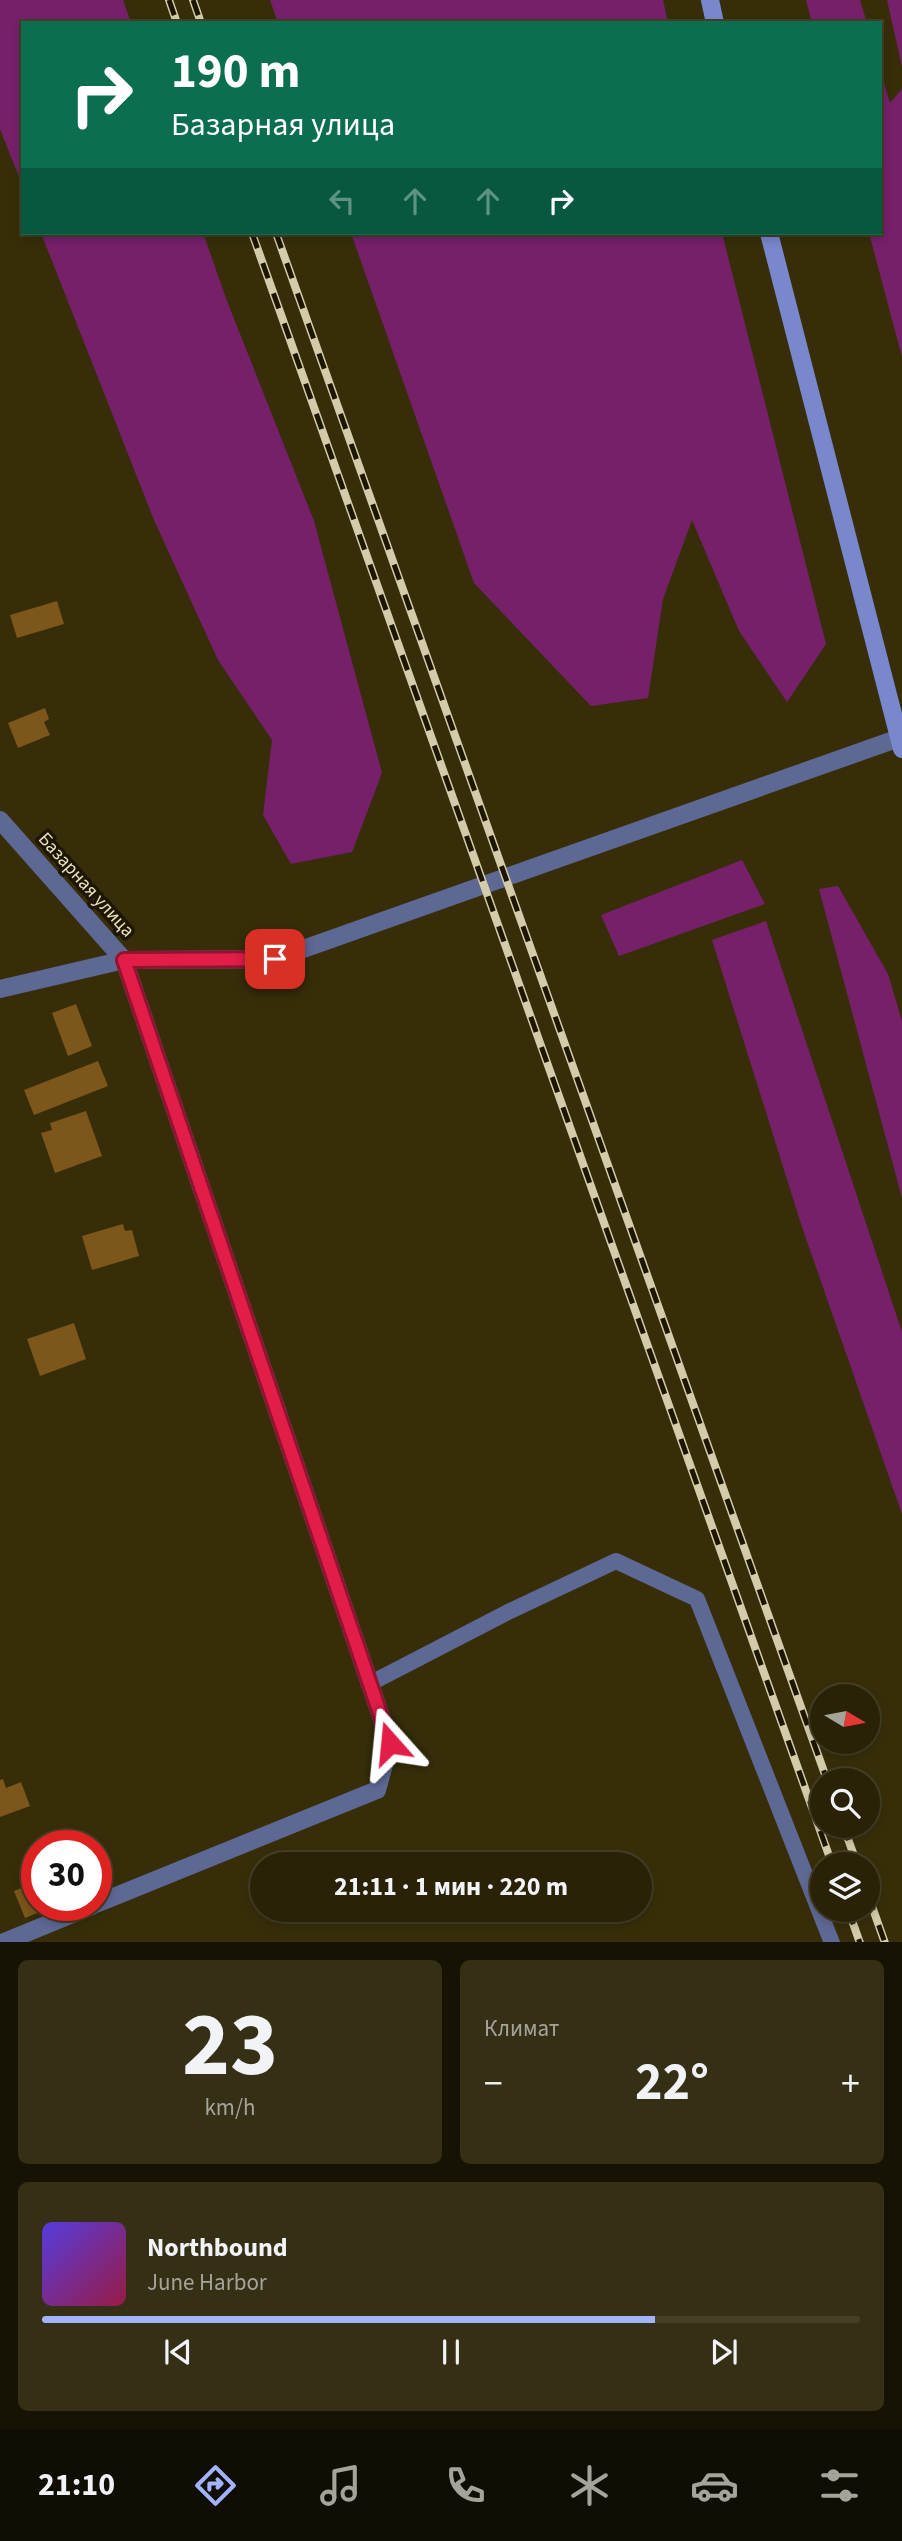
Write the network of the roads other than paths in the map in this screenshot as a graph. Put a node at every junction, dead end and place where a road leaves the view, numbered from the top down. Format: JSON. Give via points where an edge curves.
{"nodes":[{"id":1,"x":710,"y":0,"type":"edge"},
{"id":2,"x":715,"y":21,"type":"edge"},
{"id":3,"x":770,"y":235,"type":"edge"},
{"id":4,"x":901,"y":741,"type":"edge"},
{"id":5,"x":0,"y":820,"type":"edge"},
{"id":6,"x":124,"y":960,"type":"junction"},
{"id":7,"x":0,"y":989,"type":"edge"},
{"id":8,"x":371,"y":1683,"type":"junction"},
{"id":9,"x":112,"y":1898,"type":"edge"},
{"id":10,"x":54,"y":1921,"type":"edge"},
{"id":11,"x":2,"y":1942,"type":"edge"},
{"id":12,"x":832,"y":1942,"type":"edge"}],
"edges":[{"from":1,"to":2,"type":"main road"},
{"from":3,"to":4,"type":"main road"},
{"from":4,"to":6,"type":"street","name":"Базарная улица","via":[[275,959]]},
{"from":5,"to":6,"type":"street","name":"Базарная улица"},
{"from":6,"to":7,"type":"street"},
{"from":6,"to":8,"type":"street"},
{"from":8,"to":9,"type":"street","via":[[390,1743],[377,1790]]},
{"from":8,"to":12,"type":"lane","via":[[616,1561],[698,1599]]},
{"from":10,"to":11,"type":"street"}]}
